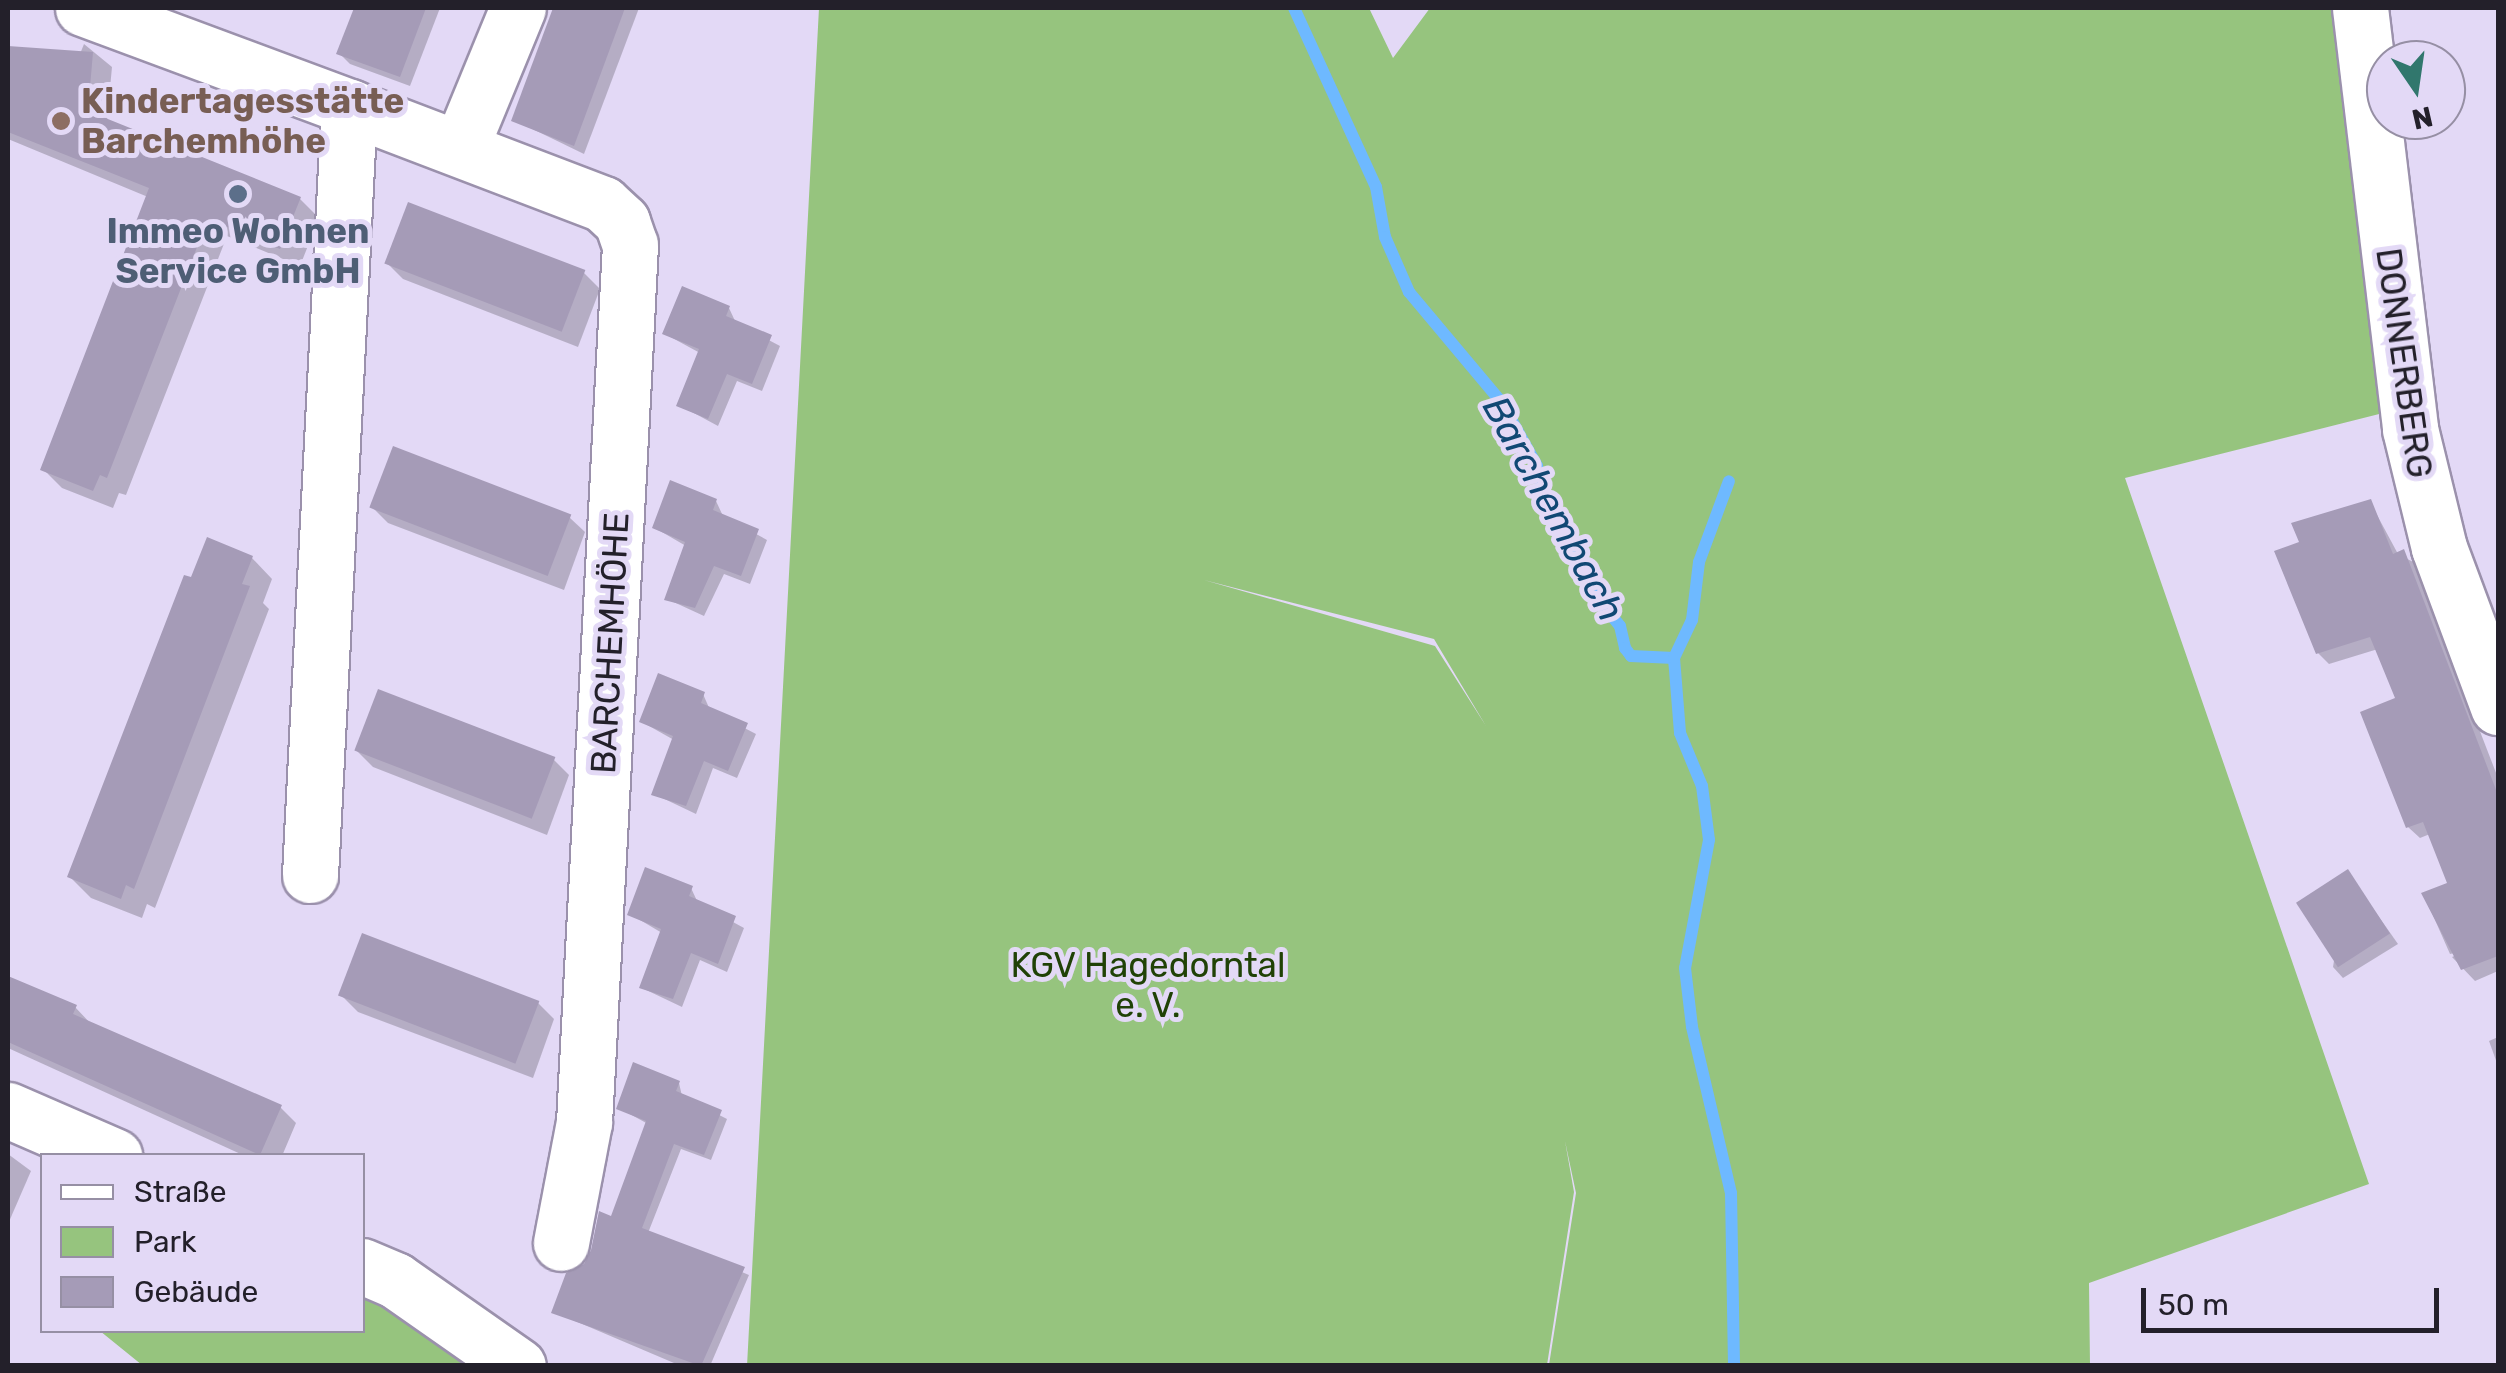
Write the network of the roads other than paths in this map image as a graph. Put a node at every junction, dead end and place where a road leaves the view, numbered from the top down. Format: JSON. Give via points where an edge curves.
{"nodes":[{"id":1,"x":83,"y":8,"type":"edge"},
{"id":2,"x":518,"y":8,"type":"edge"},
{"id":3,"x":2360,"y":8,"type":"edge"},
{"id":4,"x":349,"y":107,"type":"junction"},
{"id":5,"x":461,"y":146,"type":"junction"},
{"id":6,"x":2498,"y":707,"type":"edge"},
{"id":7,"x":310,"y":875,"type":"dead end"},
{"id":8,"x":8,"y":1110,"type":"edge"},
{"id":9,"x":107,"y":1153,"type":"edge"},
{"id":10,"x":562,"y":1243,"type":"dead end"},
{"id":11,"x":365,"y":1267,"type":"edge"},
{"id":12,"x":518,"y":1366,"type":"edge"}],
"edges":[{"from":1,"to":4,"type":"street","name":"BARCHEMHÖHE"},
{"from":2,"to":5,"type":"street"},
{"from":3,"to":6,"type":"street","name":"DONNERBERG","via":[[2410,429],[2439,548]]},
{"from":4,"to":5,"type":"street","name":"BARCHEMHÖHE"},
{"from":4,"to":7,"type":"street"},
{"from":5,"to":10,"type":"street","name":"BARCHEMHÖHE","via":[[603,204],[622,222],[630,245],[584,1122]]},
{"from":8,"to":9,"type":"street"},
{"from":11,"to":12,"type":"street","via":[[395,1280]]}]}
